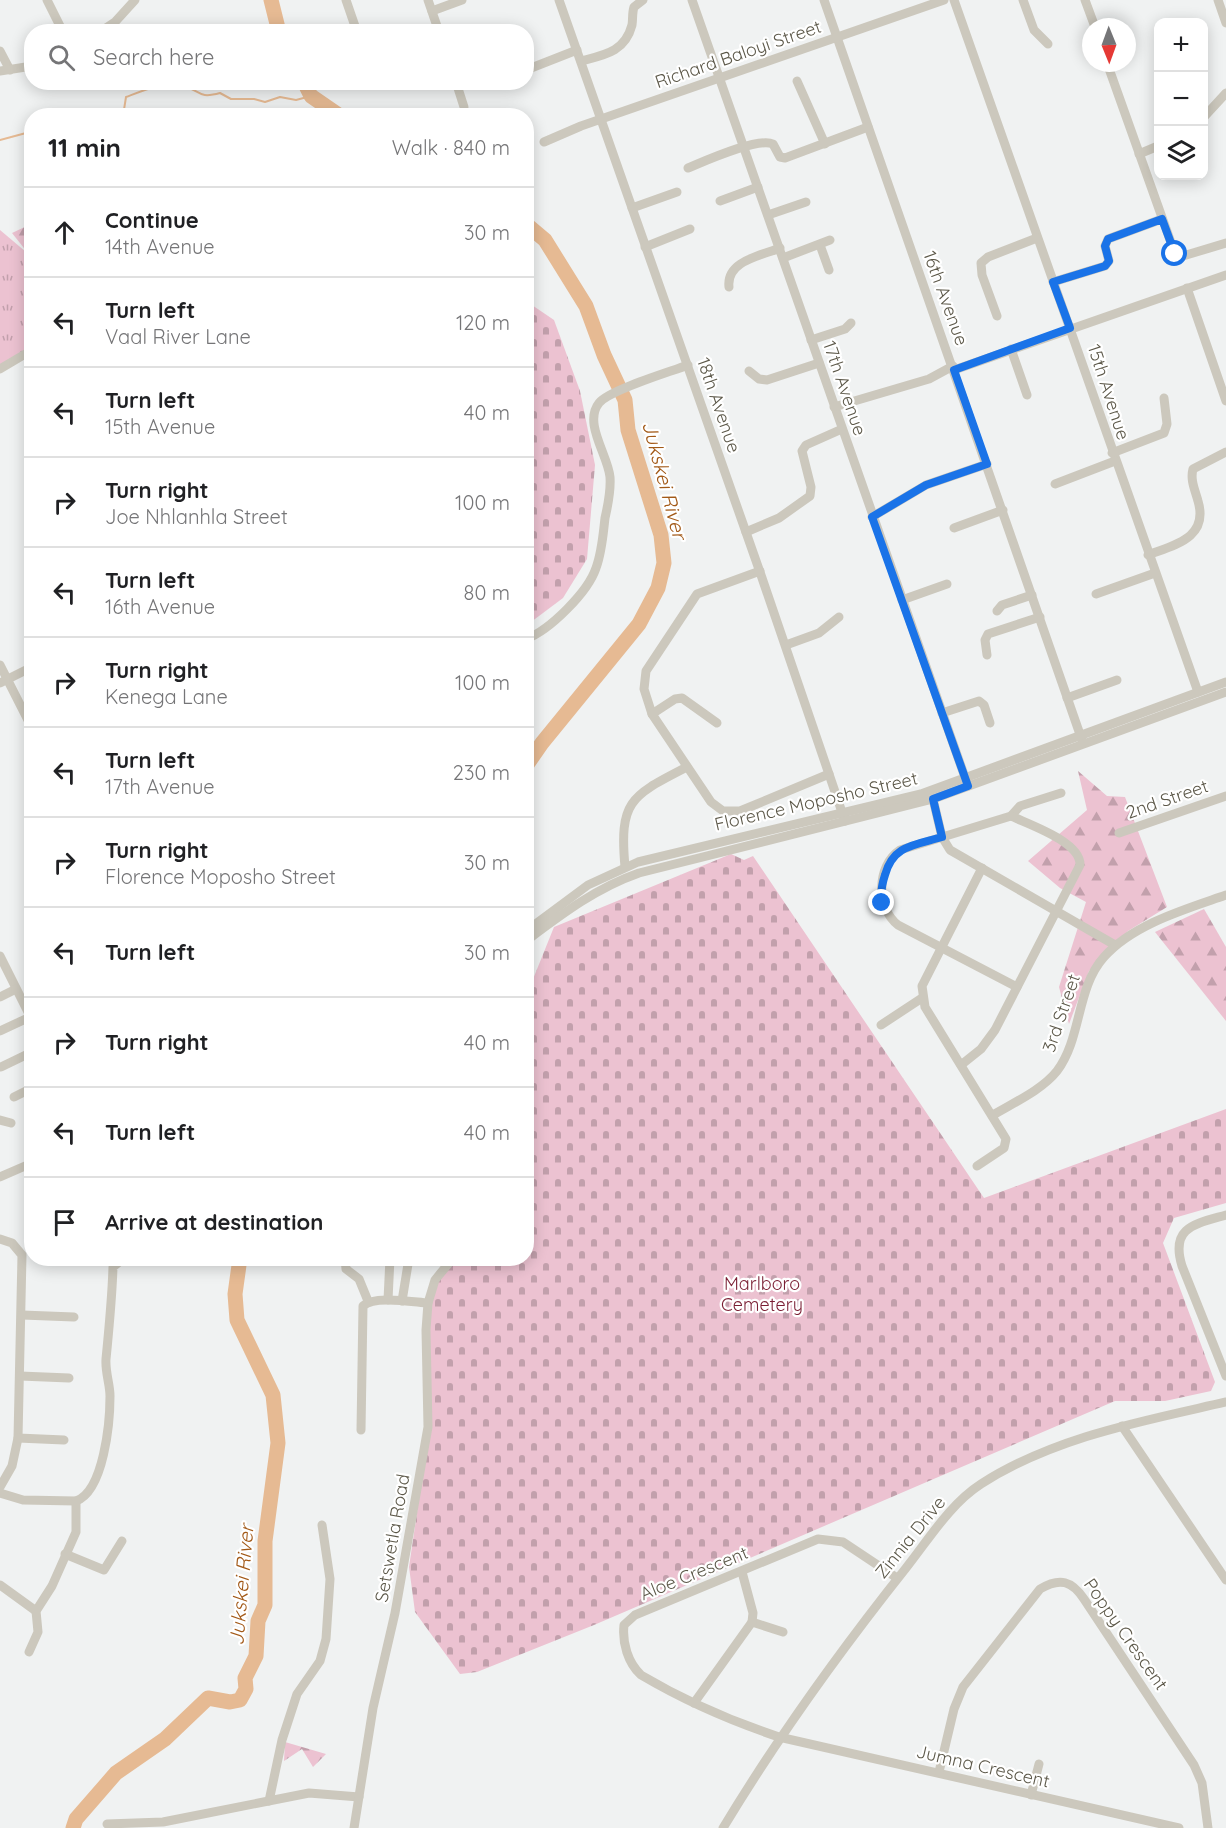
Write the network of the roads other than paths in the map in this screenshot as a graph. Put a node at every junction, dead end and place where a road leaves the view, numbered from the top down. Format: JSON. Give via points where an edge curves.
{"nodes":[{"id":1,"x":47,"y":0,"type":"edge"},
{"id":2,"x":135,"y":0,"type":"edge"},
{"id":3,"x":346,"y":0,"type":"edge"},
{"id":4,"x":428,"y":0,"type":"edge"},
{"id":5,"x":462,"y":0,"type":"edge"},
{"id":6,"x":559,"y":0,"type":"edge"},
{"id":7,"x":644,"y":0,"type":"edge"},
{"id":8,"x":692,"y":0,"type":"edge"},
{"id":9,"x":824,"y":0,"type":"edge"},
{"id":10,"x":944,"y":0,"type":"edge"},
{"id":11,"x":954,"y":0,"type":"edge"},
{"id":12,"x":1023,"y":0,"type":"edge"},
{"id":13,"x":1085,"y":0,"type":"edge"},
{"id":14,"x":1218,"y":0,"type":"edge"},
{"id":15,"x":432,"y":11,"type":"junction"},
{"id":16,"x":1092,"y":18,"type":"edge"},
{"id":17,"x":1226,"y":23,"type":"edge"},
{"id":18,"x":59,"y":24,"type":"edge"},
{"id":19,"x":112,"y":24,"type":"edge"},
{"id":20,"x":354,"y":24,"type":"edge"},
{"id":21,"x":436,"y":24,"type":"edge"},
{"id":22,"x":837,"y":37,"type":"junction"},
{"id":23,"x":1048,"y":44,"type":"dead end"},
{"id":24,"x":577,"y":50,"type":"junction"},
{"id":25,"x":0,"y":51,"type":"edge"},
{"id":26,"x":581,"y":61,"type":"junction"},
{"id":27,"x":24,"y":67,"type":"edge"},
{"id":28,"x":534,"y":67,"type":"edge"},
{"id":29,"x":5,"y":70,"type":"edge"},
{"id":30,"x":1110,"y":72,"type":"edge"},
{"id":31,"x":720,"y":78,"type":"junction"},
{"id":32,"x":797,"y":81,"type":"dead end"},
{"id":33,"x":459,"y":90,"type":"edge"},
{"id":34,"x":1226,"y":93,"type":"edge"},
{"id":35,"x":464,"y":106,"type":"dead end"},
{"id":36,"x":1208,"y":112,"type":"edge"},
{"id":37,"x":602,"y":118,"type":"junction"},
{"id":38,"x":868,"y":127,"type":"junction"},
{"id":39,"x":544,"y":142,"type":"dead end"},
{"id":40,"x":825,"y":144,"type":"junction"},
{"id":41,"x":743,"y":148,"type":"junction"},
{"id":42,"x":1154,"y":148,"type":"edge"},
{"id":43,"x":1139,"y":154,"type":"junction"},
{"id":44,"x":688,"y":168,"type":"dead end"},
{"id":45,"x":758,"y":188,"type":"junction"},
{"id":46,"x":677,"y":192,"type":"dead end"},
{"id":47,"x":720,"y":201,"type":"dead end"},
{"id":48,"x":806,"y":202,"type":"dead end"},
{"id":49,"x":632,"y":208,"type":"junction"},
{"id":50,"x":768,"y":215,"type":"junction"},
{"id":51,"x":1162,"y":219,"type":"junction"},
{"id":52,"x":690,"y":229,"type":"dead end"},
{"id":53,"x":1037,"y":238,"type":"junction"},
{"id":54,"x":830,"y":240,"type":"dead end"},
{"id":55,"x":1226,"y":243,"type":"edge"},
{"id":56,"x":820,"y":245,"type":"junction"},
{"id":57,"x":645,"y":247,"type":"junction"},
{"id":58,"x":780,"y":248,"type":"junction"},
{"id":59,"x":783,"y":258,"type":"junction"},
{"id":60,"x":829,"y":270,"type":"dead end"},
{"id":61,"x":1226,"y":275,"type":"edge"},
{"id":62,"x":1053,"y":282,"type":"junction"},
{"id":63,"x":729,"y":287,"type":"dead end"},
{"id":64,"x":1187,"y":288,"type":"junction"},
{"id":65,"x":997,"y":316,"type":"dead end"},
{"id":66,"x":851,"y":323,"type":"dead end"},
{"id":67,"x":1070,"y":328,"type":"junction"},
{"id":68,"x":812,"y":340,"type":"junction"},
{"id":69,"x":1011,"y":349,"type":"junction"},
{"id":70,"x":24,"y":355,"type":"edge"},
{"id":71,"x":819,"y":363,"type":"junction"},
{"id":72,"x":688,"y":365,"type":"junction"},
{"id":73,"x":953,"y":368,"type":"junction"},
{"id":74,"x":0,"y":369,"type":"edge"},
{"id":75,"x":748,"y":371,"type":"dead end"},
{"id":76,"x":1028,"y":395,"type":"dead end"},
{"id":77,"x":1164,"y":398,"type":"dead end"},
{"id":78,"x":1226,"y":401,"type":"edge"},
{"id":79,"x":834,"y":407,"type":"junction"},
{"id":80,"x":842,"y":429,"type":"junction"},
{"id":81,"x":1226,"y":452,"type":"edge"},
{"id":82,"x":1113,"y":457,"type":"junction"},
{"id":83,"x":987,"y":464,"type":"junction"},
{"id":84,"x":1055,"y":484,"type":"dead end"},
{"id":85,"x":1003,"y":510,"type":"junction"},
{"id":86,"x":872,"y":517,"type":"junction"},
{"id":87,"x":954,"y":528,"type":"dead end"},
{"id":88,"x":746,"y":532,"type":"junction"},
{"id":89,"x":1148,"y":555,"type":"junction"},
{"id":90,"x":760,"y":571,"type":"junction"},
{"id":91,"x":1155,"y":573,"type":"junction"},
{"id":92,"x":947,"y":584,"type":"dead end"},
{"id":93,"x":1096,"y":594,"type":"dead end"},
{"id":94,"x":1032,"y":595,"type":"junction"},
{"id":95,"x":902,"y":600,"type":"junction"},
{"id":96,"x":997,"y":611,"type":"dead end"},
{"id":97,"x":839,"y":617,"type":"dead end"},
{"id":98,"x":1040,"y":617,"type":"junction"},
{"id":99,"x":534,"y":635,"type":"edge"},
{"id":100,"x":786,"y":645,"type":"junction"},
{"id":101,"x":987,"y":655,"type":"dead end"},
{"id":102,"x":0,"y":664,"type":"edge"},
{"id":103,"x":24,"y":670,"type":"edge"},
{"id":104,"x":1117,"y":680,"type":"dead end"},
{"id":105,"x":4,"y":681,"type":"edge"},
{"id":106,"x":1226,"y":682,"type":"edge"},
{"id":107,"x":1197,"y":692,"type":"junction"},
{"id":108,"x":1226,"y":692,"type":"edge"},
{"id":109,"x":1067,"y":698,"type":"junction"},
{"id":110,"x":942,"y":713,"type":"junction"},
{"id":111,"x":652,"y":714,"type":"junction"},
{"id":112,"x":24,"y":715,"type":"edge"},
{"id":113,"x":717,"y":723,"type":"dead end"},
{"id":114,"x":990,"y":723,"type":"dead end"},
{"id":115,"x":1081,"y":738,"type":"junction"},
{"id":116,"x":687,"y":767,"type":"junction"},
{"id":117,"x":829,"y":774,"type":"junction"},
{"id":118,"x":966,"y":782,"type":"junction"},
{"id":119,"x":1061,"y":793,"type":"dead end"},
{"id":120,"x":1226,"y":796,"type":"edge"},
{"id":121,"x":933,"y":799,"type":"junction"},
{"id":122,"x":1011,"y":816,"type":"junction"},
{"id":123,"x":844,"y":817,"type":"junction"},
{"id":124,"x":1119,"y":833,"type":"dead end"},
{"id":125,"x":942,"y":837,"type":"junction"},
{"id":126,"x":626,"y":867,"type":"junction"},
{"id":127,"x":982,"y":868,"type":"junction"},
{"id":128,"x":1226,"y":895,"type":"edge"},
{"id":129,"x":1057,"y":910,"type":"junction"},
{"id":130,"x":534,"y":925,"type":"edge"},
{"id":131,"x":534,"y":936,"type":"edge"},
{"id":132,"x":1115,"y":945,"type":"junction"},
{"id":133,"x":940,"y":947,"type":"junction"},
{"id":134,"x":1,"y":959,"type":"edge"},
{"id":135,"x":1017,"y":987,"type":"junction"},
{"id":136,"x":16,"y":989,"type":"junction"},
{"id":137,"x":0,"y":997,"type":"edge"},
{"id":138,"x":922,"y":998,"type":"junction"},
{"id":139,"x":24,"y":1004,"type":"edge"},
{"id":140,"x":24,"y":1021,"type":"edge"},
{"id":141,"x":881,"y":1025,"type":"dead end"},
{"id":142,"x":0,"y":1031,"type":"edge"},
{"id":143,"x":24,"y":1056,"type":"edge"},
{"id":144,"x":962,"y":1065,"type":"junction"},
{"id":145,"x":1,"y":1067,"type":"edge"},
{"id":146,"x":24,"y":1092,"type":"edge"},
{"id":147,"x":14,"y":1097,"type":"dead end"},
{"id":148,"x":993,"y":1115,"type":"junction"},
{"id":149,"x":0,"y":1120,"type":"edge"},
{"id":150,"x":12,"y":1123,"type":"dead end"},
{"id":151,"x":24,"y":1166,"type":"edge"},
{"id":152,"x":977,"y":1166,"type":"dead end"},
{"id":153,"x":0,"y":1177,"type":"edge"},
{"id":154,"x":1226,"y":1215,"type":"edge"},
{"id":155,"x":0,"y":1239,"type":"edge"},
{"id":156,"x":24,"y":1253,"type":"edge"},
{"id":157,"x":26,"y":1266,"type":"edge"},
{"id":158,"x":114,"y":1266,"type":"edge"},
{"id":159,"x":346,"y":1266,"type":"edge"},
{"id":160,"x":390,"y":1266,"type":"edge"},
{"id":161,"x":408,"y":1266,"type":"edge"},
{"id":162,"x":446,"y":1266,"type":"edge"},
{"id":163,"x":388,"y":1300,"type":"junction"},
{"id":164,"x":368,"y":1301,"type":"junction"},
{"id":165,"x":402,"y":1301,"type":"junction"},
{"id":166,"x":428,"y":1303,"type":"junction"},
{"id":167,"x":22,"y":1315,"type":"junction"},
{"id":168,"x":74,"y":1317,"type":"dead end"},
{"id":169,"x":20,"y":1376,"type":"junction"},
{"id":170,"x":1226,"y":1376,"type":"edge"},
{"id":171,"x":69,"y":1378,"type":"dead end"},
{"id":172,"x":1226,"y":1402,"type":"edge"},
{"id":173,"x":1122,"y":1426,"type":"junction"},
{"id":174,"x":362,"y":1430,"type":"dead end"},
{"id":175,"x":18,"y":1438,"type":"junction"},
{"id":176,"x":64,"y":1440,"type":"dead end"},
{"id":177,"x":0,"y":1487,"type":"edge"},
{"id":178,"x":0,"y":1492,"type":"edge"},
{"id":179,"x":76,"y":1501,"type":"junction"},
{"id":180,"x":322,"y":1525,"type":"dead end"},
{"id":181,"x":122,"y":1541,"type":"dead end"},
{"id":182,"x":65,"y":1554,"type":"junction"},
{"id":183,"x":742,"y":1572,"type":"junction"},
{"id":184,"x":897,"y":1578,"type":"junction"},
{"id":185,"x":1226,"y":1580,"type":"edge"},
{"id":186,"x":0,"y":1585,"type":"edge"},
{"id":187,"x":36,"y":1611,"type":"junction"},
{"id":188,"x":752,"y":1622,"type":"junction"},
{"id":189,"x":783,"y":1632,"type":"dead end"},
{"id":190,"x":29,"y":1652,"type":"dead end"},
{"id":191,"x":694,"y":1703,"type":"junction"},
{"id":192,"x":779,"y":1737,"type":"junction"},
{"id":193,"x":1039,"y":1764,"type":"dead end"},
{"id":194,"x":939,"y":1772,"type":"junction"},
{"id":195,"x":1031,"y":1796,"type":"junction"},
{"id":196,"x":359,"y":1797,"type":"junction"},
{"id":197,"x":269,"y":1801,"type":"junction"},
{"id":198,"x":107,"y":1824,"type":"dead end"},
{"id":199,"x":354,"y":1828,"type":"edge"},
{"id":200,"x":723,"y":1828,"type":"edge"},
{"id":201,"x":1179,"y":1828,"type":"edge"},
{"id":202,"x":1208,"y":1828,"type":"edge"}],
"edges":[{"from":1,"to":18,"type":"street"},
{"from":2,"to":19,"type":"street"},
{"from":3,"to":20,"type":"street"},
{"from":4,"to":15,"type":"street"},
{"from":5,"to":15,"type":"street"},
{"from":6,"to":24,"type":"street","name":"18th Avenue"},
{"from":7,"to":26,"type":"street","via":[[634,7],[631,28],[617,50]]},
{"from":8,"to":31,"type":"street","name":"17th Avenue"},
{"from":9,"to":22,"type":"street","name":"16th Avenue"},
{"from":10,"to":22,"type":"street","name":"Richard Baloyi Street"},
{"from":11,"to":53,"type":"street","name":"15th Avenue"},
{"from":12,"to":23,"type":"street","via":[[1034,30]]},
{"from":13,"to":16,"type":"street"},
{"from":14,"to":17,"type":"street"},
{"from":15,"to":21,"type":"street"},
{"from":22,"to":31,"type":"street","name":"Richard Baloyi Street"},
{"from":22,"to":38,"type":"street","name":"16th Avenue"},
{"from":24,"to":26,"type":"street","name":"18th Avenue"},
{"from":24,"to":28,"type":"street"},
{"from":25,"to":29,"type":"street"},
{"from":26,"to":37,"type":"street","name":"18th Avenue"},
{"from":27,"to":29,"type":"street"},
{"from":30,"to":43,"type":"street"},
{"from":31,"to":37,"type":"street","name":"Richard Baloyi Street"},
{"from":31,"to":41,"type":"street","name":"17th Avenue"},
{"from":32,"to":40,"type":"street"},
{"from":33,"to":35,"type":"street"},
{"from":34,"to":36,"type":"street"},
{"from":37,"to":39,"type":"street","name":"Richard Baloyi Street"},
{"from":37,"to":49,"type":"street","name":"18th Avenue"},
{"from":38,"to":40,"type":"street"},
{"from":38,"to":73,"type":"street","name":"16th Avenue"},
{"from":40,"to":41,"type":"street","via":[[783,158],[770,142]]},
{"from":41,"to":44,"type":"street"},
{"from":41,"to":45,"type":"street","name":"17th Avenue"},
{"from":42,"to":43,"type":"street"},
{"from":43,"to":51,"type":"street"},
{"from":45,"to":47,"type":"street"},
{"from":45,"to":50,"type":"street","name":"17th Avenue"},
{"from":46,"to":49,"type":"street"},
{"from":48,"to":50,"type":"street"},
{"from":49,"to":57,"type":"street","name":"18th Avenue"},
{"from":50,"to":58,"type":"street","name":"17th Avenue"},
{"from":51,"to":55,"type":"street","via":[[1173,251],[1183,256]]},
{"from":51,"to":62,"type":"street","via":[[1108,239],[1105,246],[1109,261],[1105,266]]},
{"from":52,"to":57,"type":"street"},
{"from":53,"to":62,"type":"street","name":"15th Avenue"},
{"from":53,"to":65,"type":"street","via":[[981,263]]},
{"from":54,"to":56,"type":"street"},
{"from":56,"to":59,"type":"street"},
{"from":56,"to":60,"type":"street"},
{"from":57,"to":72,"type":"street","name":"18th Avenue"},
{"from":58,"to":59,"type":"street","name":"17th Avenue"},
{"from":58,"to":63,"type":"street","via":[[733,268]]},
{"from":59,"to":68,"type":"street","name":"17th Avenue"},
{"from":61,"to":64,"type":"street"},
{"from":62,"to":67,"type":"street","name":"15th Avenue"},
{"from":64,"to":67,"type":"street"},
{"from":64,"to":78,"type":"street"},
{"from":66,"to":68,"type":"street","via":[[845,329]]},
{"from":67,"to":69,"type":"street"},
{"from":67,"to":82,"type":"street","name":"15th Avenue"},
{"from":68,"to":71,"type":"street","name":"17th Avenue"},
{"from":69,"to":73,"type":"street"},
{"from":69,"to":76,"type":"street"},
{"from":70,"to":74,"type":"street"},
{"from":71,"to":75,"type":"street","via":[[767,380]]},
{"from":71,"to":79,"type":"street","name":"17th Avenue"},
{"from":72,"to":88,"type":"street","name":"18th Avenue"},
{"from":72,"to":99,"type":"street","via":[[613,393],[598,404],[593,418],[610,477],[596,568],[572,603]]},
{"from":73,"to":79,"type":"street"},
{"from":73,"to":83,"type":"street","name":"16th Avenue"},
{"from":77,"to":82,"type":"street","via":[[1164,433]]},
{"from":79,"to":80,"type":"street","name":"17th Avenue"},
{"from":80,"to":86,"type":"street","name":"17th Avenue"},
{"from":80,"to":88,"type":"street","via":[[803,448],[810,496],[778,518]]},
{"from":81,"to":89,"type":"street","via":[[1193,469],[1200,510],[1193,535]]},
{"from":82,"to":84,"type":"street"},
{"from":82,"to":89,"type":"street","name":"15th Avenue"},
{"from":83,"to":85,"type":"street","name":"16th Avenue"},
{"from":83,"to":86,"type":"street","via":[[926,485]]},
{"from":85,"to":87,"type":"street"},
{"from":85,"to":94,"type":"street","name":"16th Avenue"},
{"from":86,"to":95,"type":"street","name":"17th Avenue"},
{"from":88,"to":90,"type":"street","name":"18th Avenue"},
{"from":89,"to":91,"type":"street","name":"15th Avenue"},
{"from":90,"to":100,"type":"street","name":"18th Avenue"},
{"from":90,"to":111,"type":"street","via":[[701,591],[694,598],[646,671],[644,689]]},
{"from":91,"to":93,"type":"street"},
{"from":91,"to":107,"type":"street","name":"15th Avenue"},
{"from":92,"to":95,"type":"street"},
{"from":94,"to":96,"type":"street","via":[[1006,603]]},
{"from":94,"to":98,"type":"street","name":"16th Avenue"},
{"from":95,"to":110,"type":"street","name":"17th Avenue"},
{"from":97,"to":100,"type":"street","via":[[819,633]]},
{"from":98,"to":101,"type":"street","via":[[988,634]]},
{"from":98,"to":109,"type":"street","name":"16th Avenue"},
{"from":100,"to":117,"type":"street","name":"18th Avenue"},
{"from":102,"to":105,"type":"street"},
{"from":103,"to":105,"type":"street"},
{"from":104,"to":109,"type":"street"},
{"from":105,"to":112,"type":"street"},
{"from":106,"to":107,"type":"street","name":"Florence Moposho Street"},
{"from":107,"to":115,"type":"street","name":"Florence Moposho Street"},
{"from":108,"to":115,"type":"street","name":"Florence Moposho Street"},
{"from":109,"to":115,"type":"street","name":"16th Avenue"},
{"from":110,"to":114,"type":"street","via":[[979,701]]},
{"from":110,"to":118,"type":"street","name":"17th Avenue"},
{"from":111,"to":113,"type":"street","via":[[682,698]]},
{"from":111,"to":116,"type":"street"},
{"from":115,"to":118,"type":"street","name":"Florence Moposho Street"},
{"from":116,"to":117,"type":"street","via":[[711,802],[723,811],[740,811]]},
{"from":116,"to":126,"type":"street","via":[[653,784],[630,804],[622,835]]},
{"from":117,"to":123,"type":"street","name":"18th Avenue"},
{"from":118,"to":121,"type":"street","name":"Florence Moposho Street"},
{"from":118,"to":123,"type":"street","name":"Florence Moposho Street"},
{"from":119,"to":122,"type":"street","via":[[1020,806]]},
{"from":120,"to":124,"type":"street","name":"2nd Street"},
{"from":121,"to":123,"type":"street","name":"Florence Moposho Street"},
{"from":121,"to":125,"type":"street"},
{"from":122,"to":125,"type":"street"},
{"from":122,"to":129,"type":"street","via":[[1071,846],[1079,855],[1078,872]]},
{"from":123,"to":126,"type":"street","name":"Florence Moposho Street","via":[[703,845]]},
{"from":123,"to":131,"type":"street","name":"Florence Moposho Street","via":[[619,880],[579,901]]},
{"from":125,"to":127,"type":"street","via":[[950,850]]},
{"from":125,"to":133,"type":"street","via":[[892,856],[881,897],[893,921]]},
{"from":126,"to":130,"type":"street","name":"Florence Moposho Street","via":[[570,897]]},
{"from":127,"to":129,"type":"street"},
{"from":127,"to":133,"type":"street"},
{"from":128,"to":132,"type":"street","name":"3rd Street","via":[[1159,921]]},
{"from":129,"to":132,"type":"street"},
{"from":129,"to":135,"type":"street"},
{"from":132,"to":148,"type":"street","name":"3rd Street","via":[[1092,974],[1066,1055],[1055,1073]]},
{"from":133,"to":135,"type":"street"},
{"from":133,"to":138,"type":"street","via":[[922,986]]},
{"from":134,"to":136,"type":"street"},
{"from":135,"to":144,"type":"street","via":[[989,1040]]},
{"from":136,"to":137,"type":"street"},
{"from":136,"to":139,"type":"street"},
{"from":138,"to":141,"type":"street"},
{"from":138,"to":144,"type":"street"},
{"from":140,"to":142,"type":"street"},
{"from":143,"to":145,"type":"street"},
{"from":144,"to":148,"type":"street"},
{"from":146,"to":147,"type":"street"},
{"from":148,"to":152,"type":"street","via":[[1007,1144]]},
{"from":149,"to":150,"type":"street"},
{"from":151,"to":153,"type":"street"},
{"from":154,"to":170,"type":"street","via":[[1190,1227],[1180,1237],[1177,1248]]},
{"from":155,"to":156,"type":"street"},
{"from":157,"to":167,"type":"street"},
{"from":158,"to":179,"type":"street","via":[[106,1361],[110,1399],[106,1446],[91,1489]]},
{"from":159,"to":164,"type":"street","via":[[359,1279]]},
{"from":160,"to":163,"type":"street"},
{"from":161,"to":165,"type":"street"},
{"from":162,"to":166,"type":"street","name":"Setswetla Road","via":[[435,1280]]},
{"from":163,"to":164,"type":"street"},
{"from":163,"to":165,"type":"street"},
{"from":164,"to":174,"type":"street","via":[[363,1306]]},
{"from":165,"to":166,"type":"street"},
{"from":166,"to":196,"type":"street","name":"Setswetla Road","via":[[428,1427]]},
{"from":167,"to":168,"type":"street"},
{"from":167,"to":169,"type":"street"},
{"from":169,"to":171,"type":"street"},
{"from":169,"to":175,"type":"street"},
{"from":172,"to":173,"type":"street","name":"Zinnia Drive"},
{"from":173,"to":184,"type":"street","name":"Zinnia Drive","via":[[1040,1455],[980,1484],[953,1508]]},
{"from":173,"to":185,"type":"street"},
{"from":175,"to":176,"type":"street"},
{"from":175,"to":177,"type":"street","via":[[12,1466]]},
{"from":178,"to":179,"type":"street","via":[[23,1500]]},
{"from":179,"to":182,"type":"street","via":[[76,1532]]},
{"from":180,"to":197,"type":"street","via":[[330,1579],[326,1639],[320,1661],[297,1694]]},
{"from":181,"to":182,"type":"street","via":[[104,1570]]},
{"from":182,"to":187,"type":"street"},
{"from":183,"to":184,"type":"street","name":"Aloe Crescent","via":[[825,1538],[843,1542]]},
{"from":183,"to":188,"type":"street"},
{"from":183,"to":191,"type":"street","name":"Aloe Crescent","via":[[634,1616],[624,1625],[624,1640],[636,1670]]},
{"from":184,"to":192,"type":"street","name":"Zinnia Drive"},
{"from":186,"to":187,"type":"street"},
{"from":187,"to":190,"type":"street","via":[[38,1632]]},
{"from":188,"to":189,"type":"street"},
{"from":188,"to":191,"type":"street"},
{"from":191,"to":192,"type":"street","name":"Aloe Crescent"},
{"from":192,"to":194,"type":"street","name":"Jumna Crescent"},
{"from":192,"to":200,"type":"street","name":"Zinnia Drive"},
{"from":193,"to":195,"type":"street"},
{"from":194,"to":195,"type":"street","name":"Jumna Crescent"},
{"from":194,"to":202,"type":"street","name":"Poppy Crescent","via":[[963,1687],[1040,1588],[1068,1582],[1084,1599],[1194,1766],[1202,1783]]},
{"from":195,"to":201,"type":"street","name":"Jumna Crescent"},
{"from":196,"to":197,"type":"street","via":[[309,1793]]},
{"from":196,"to":199,"type":"street","name":"Setswetla Road"},
{"from":197,"to":198,"type":"street","via":[[163,1822]]}]}
